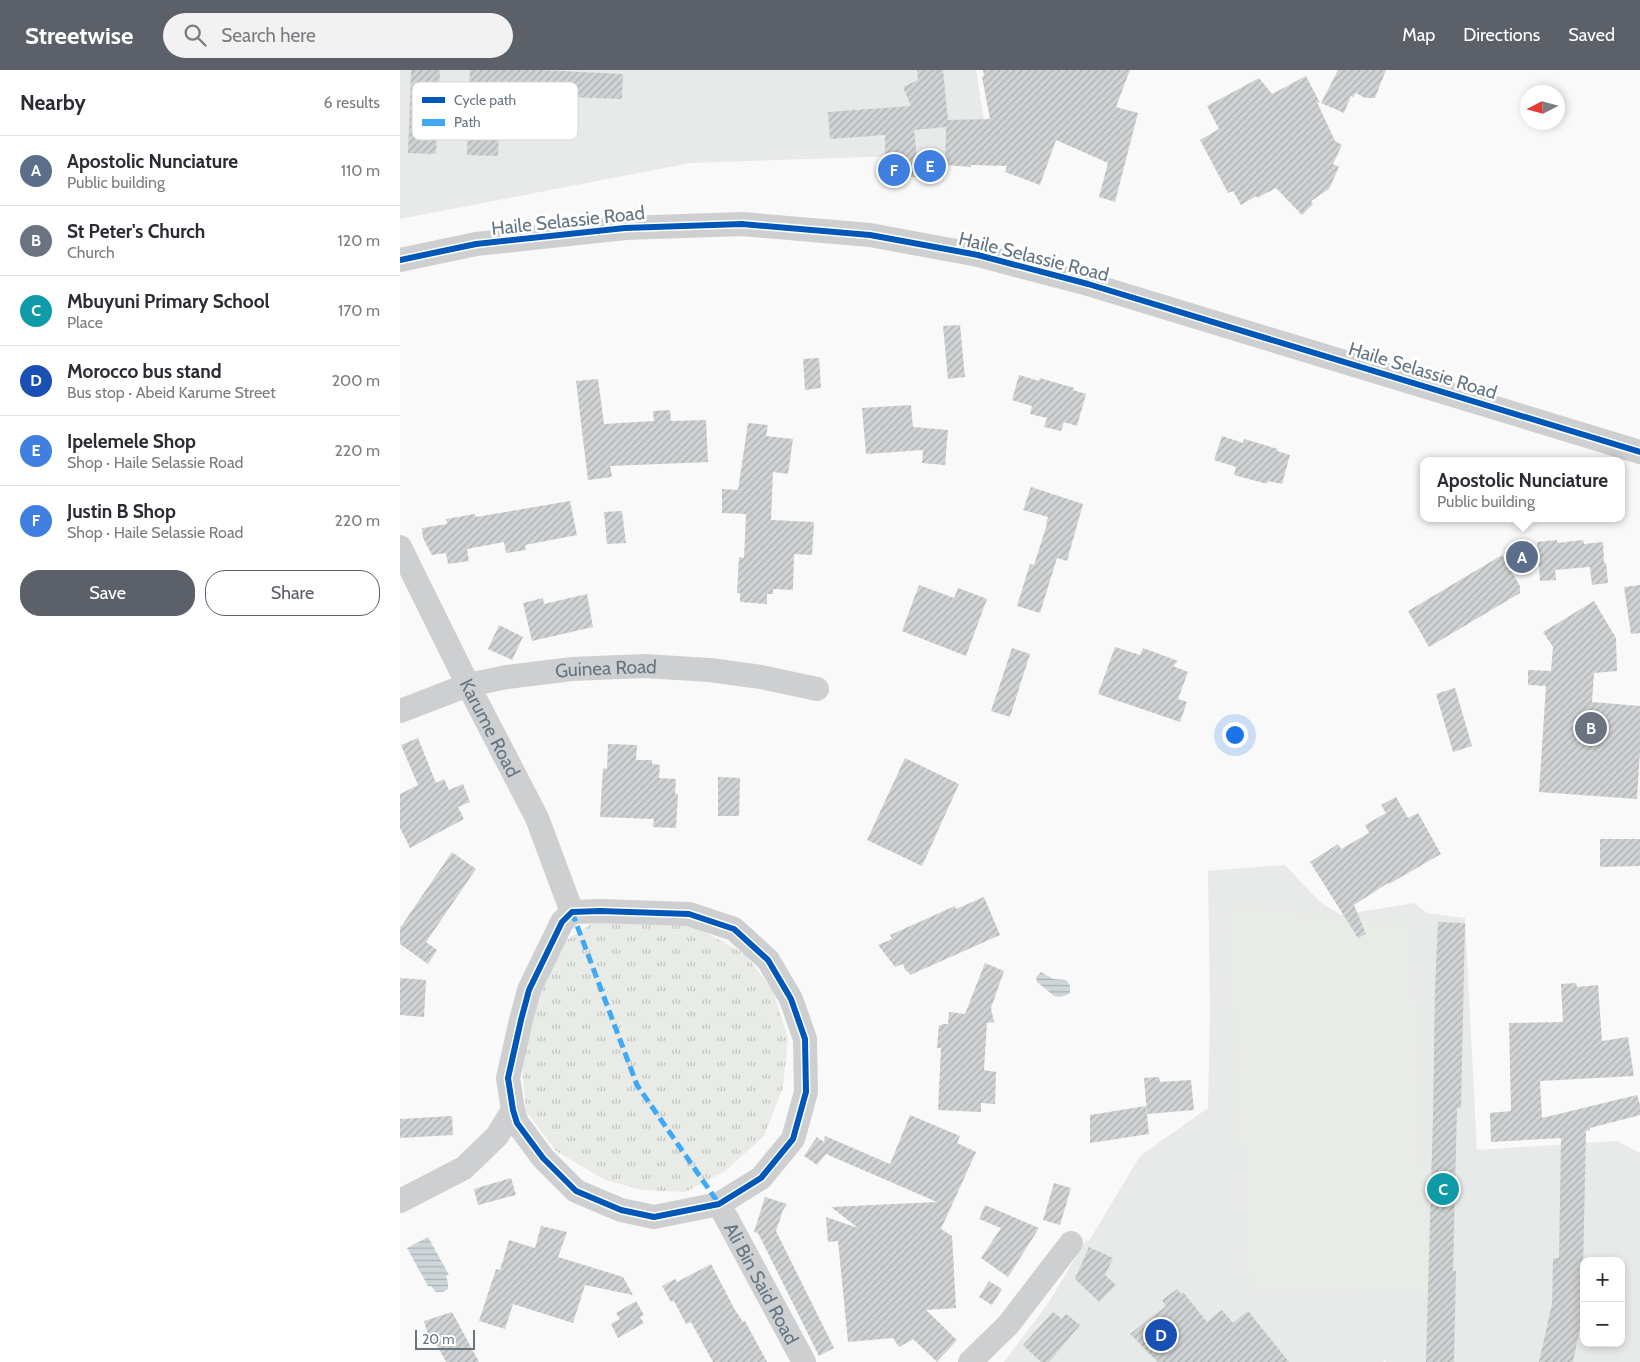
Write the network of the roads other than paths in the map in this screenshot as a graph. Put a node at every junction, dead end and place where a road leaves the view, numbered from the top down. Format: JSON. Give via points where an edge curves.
{"nodes":[{"id":1,"x":400,"y":260,"type":"edge"},
{"id":2,"x":1640,"y":452,"type":"edge"},
{"id":3,"x":400,"y":547,"type":"edge"},
{"id":4,"x":468,"y":686,"type":"junction"},
{"id":5,"x":817,"y":689,"type":"dead end"},
{"id":6,"x":400,"y":711,"type":"edge"},
{"id":7,"x":572,"y":912,"type":"junction"},
{"id":8,"x":513,"y":1110,"type":"junction"},
{"id":9,"x":400,"y":1200,"type":"edge"},
{"id":10,"x":719,"y":1204,"type":"junction"},
{"id":11,"x":1071,"y":1243,"type":"dead end"},
{"id":12,"x":804,"y":1362,"type":"edge"},
{"id":13,"x":970,"y":1362,"type":"edge"}],
"edges":[{"from":1,"to":2,"type":"street","name":"Haile Selassie Road","via":[[476,244],[625,228],[742,224],[870,235],[978,255],[1088,284]]},
{"from":3,"to":4,"type":"street","name":"Karume Road"},
{"from":4,"to":5,"type":"street","name":"Guinea Road","via":[[552,671],[644,666],[710,670]]},
{"from":4,"to":6,"type":"street","name":"Guinea Road"},
{"from":4,"to":7,"type":"street","name":"Karume Road","via":[[537,818]]},
{"from":7,"to":8,"type":"street","via":[[562,922],[529,990],[508,1078]]},
{"from":7,"to":10,"type":"street","via":[[688,914],[734,928],[768,960],[791,999],[805,1038],[806,1092],[794,1139],[761,1178]]},
{"from":8,"to":9,"type":"street","via":[[497,1136],[464,1168]]},
{"from":8,"to":10,"type":"street","via":[[517,1123],[542,1158],[576,1191],[621,1210],[654,1217]]},
{"from":10,"to":12,"type":"street","name":"Ali Bin Said Road"},
{"from":11,"to":13,"type":"street","via":[[1008,1325]]}]}
